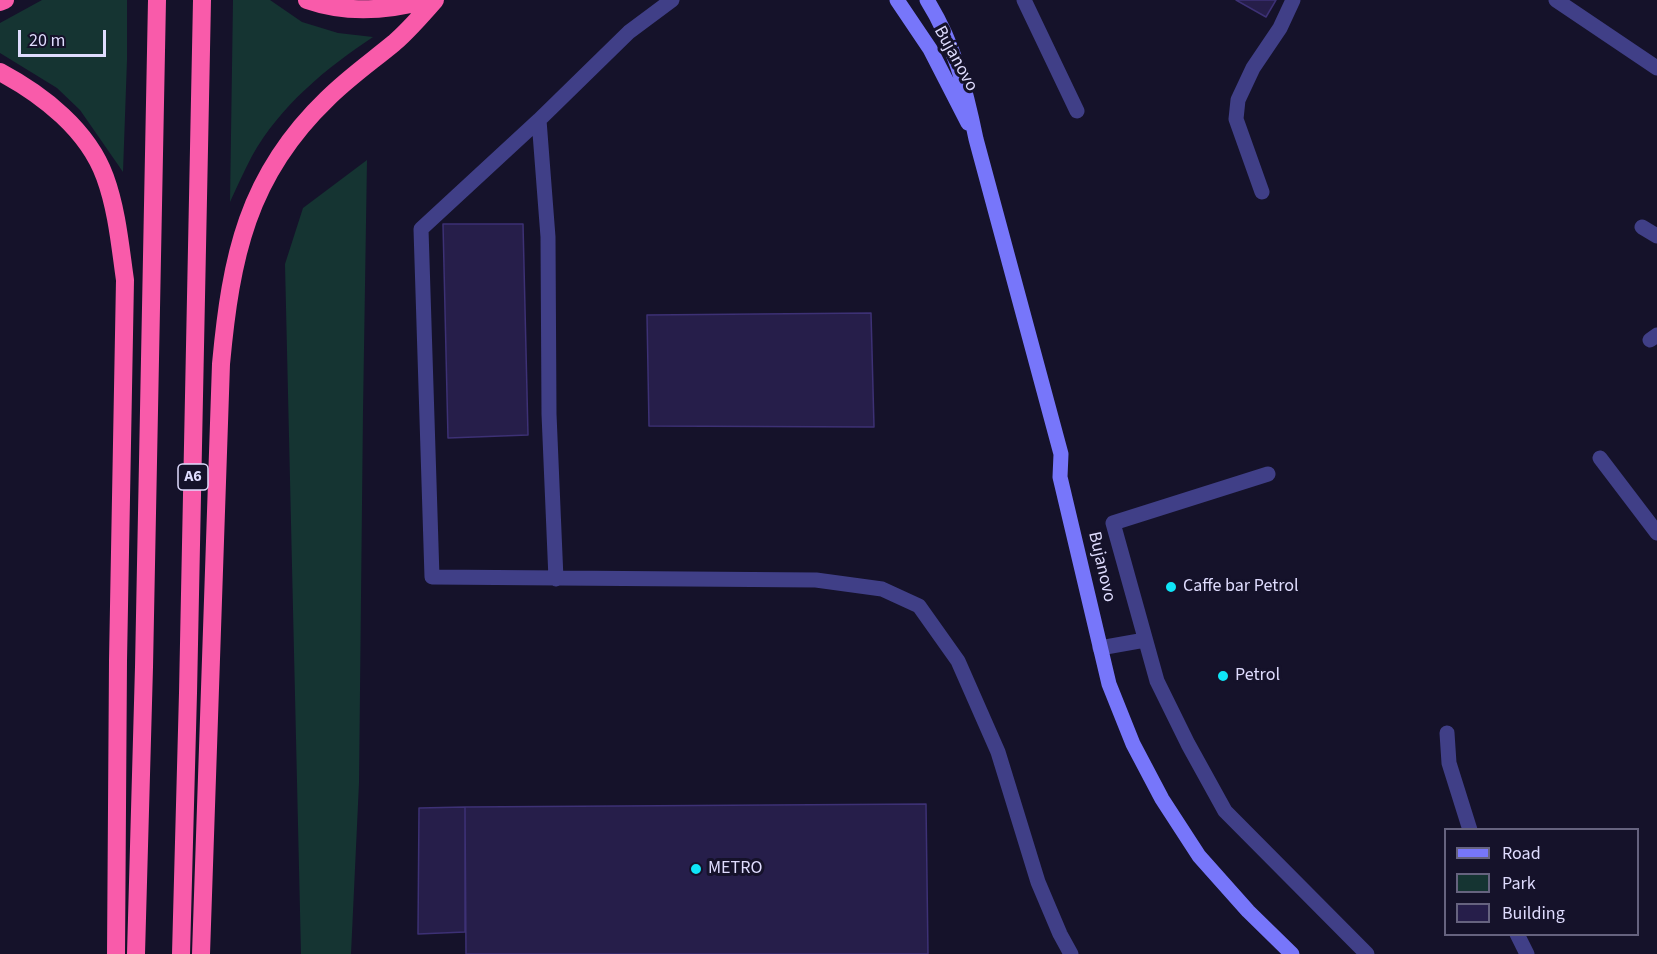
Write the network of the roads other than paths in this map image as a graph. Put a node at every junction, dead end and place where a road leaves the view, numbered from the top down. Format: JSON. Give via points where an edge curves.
{"nodes":[{"id":1,"x":5,"y":0,"type":"edge"},
{"id":2,"x":157,"y":0,"type":"edge"},
{"id":3,"x":202,"y":0,"type":"edge"},
{"id":4,"x":307,"y":0,"type":"edge"},
{"id":5,"x":426,"y":0,"type":"edge"},
{"id":6,"x":435,"y":0,"type":"edge"},
{"id":7,"x":672,"y":0,"type":"edge"},
{"id":8,"x":897,"y":0,"type":"edge"},
{"id":9,"x":927,"y":0,"type":"edge"},
{"id":10,"x":1024,"y":0,"type":"edge"},
{"id":11,"x":1293,"y":0,"type":"edge"},
{"id":12,"x":1556,"y":0,"type":"edge"},
{"id":13,"x":0,"y":2,"type":"edge"},
{"id":14,"x":1657,"y":68,"type":"edge"},
{"id":15,"x":0,"y":72,"type":"edge"},
{"id":16,"x":1077,"y":111,"type":"dead end"},
{"id":17,"x":539,"y":120,"type":"junction"},
{"id":18,"x":976,"y":139,"type":"junction"},
{"id":19,"x":1262,"y":192,"type":"dead end"},
{"id":20,"x":1642,"y":227,"type":"dead end"},
{"id":21,"x":1657,"y":236,"type":"edge"},
{"id":22,"x":1600,"y":458,"type":"dead end"},
{"id":23,"x":1268,"y":474,"type":"dead end"},
{"id":24,"x":1652,"y":518,"type":"edge"},
{"id":25,"x":1657,"y":533,"type":"edge"},
{"id":26,"x":556,"y":579,"type":"junction"},
{"id":27,"x":1144,"y":640,"type":"junction"},
{"id":28,"x":1100,"y":648,"type":"junction"},
{"id":29,"x":1447,"y":733,"type":"dead end"},
{"id":30,"x":1469,"y":828,"type":"edge"},
{"id":31,"x":1518,"y":936,"type":"edge"},
{"id":32,"x":116,"y":954,"type":"edge"},
{"id":33,"x":136,"y":954,"type":"edge"},
{"id":34,"x":181,"y":954,"type":"edge"},
{"id":35,"x":201,"y":954,"type":"edge"},
{"id":36,"x":1071,"y":954,"type":"edge"},
{"id":37,"x":1292,"y":954,"type":"edge"},
{"id":38,"x":1367,"y":954,"type":"edge"},
{"id":39,"x":1527,"y":954,"type":"edge"}],
"edges":[{"from":1,"to":13,"type":"highway"},
{"from":2,"to":33,"type":"highway"},
{"from":3,"to":34,"type":"highway","number":"A6"},
{"from":4,"to":5,"type":"highway","via":[[350,10],[375,10]]},
{"from":6,"to":35,"type":"highway","via":[[394,43],[326,100],[284,147],[252,208],[236,258],[221,364]]},
{"from":7,"to":17,"type":"street","via":[[629,32]]},
{"from":8,"to":18,"type":"main road","name":"Bujanovo","via":[[930,49]]},
{"from":9,"to":18,"type":"main road","name":"Bujanovo","via":[[948,38],[966,91]]},
{"from":10,"to":16,"type":"street"},
{"from":11,"to":19,"type":"street","via":[[1239,100],[1236,119]]},
{"from":12,"to":14,"type":"street"},
{"from":15,"to":32,"type":"highway","via":[[72,124],[100,164],[115,214],[125,280]]},
{"from":17,"to":26,"type":"street","via":[[548,237],[549,414]]},
{"from":17,"to":26,"type":"street","via":[[421,229],[432,577]]},
{"from":18,"to":28,"type":"main road","name":"Bujanovo","via":[[1061,454],[1060,477]]},
{"from":20,"to":21,"type":"street"},
{"from":22,"to":24,"type":"street"},
{"from":23,"to":27,"type":"street","via":[[1113,523]]},
{"from":24,"to":25,"type":"street"},
{"from":26,"to":36,"type":"street","via":[[816,580],[882,589],[919,606],[958,661],[998,752],[1038,882]]},
{"from":27,"to":28,"type":"street"},
{"from":27,"to":38,"type":"street","via":[[1157,681],[1225,811]]},
{"from":28,"to":37,"type":"main road","name":"Bujanovo","via":[[1109,684],[1133,744],[1162,799],[1199,856]]},
{"from":29,"to":30,"type":"street","via":[[1449,763]]},
{"from":31,"to":39,"type":"street"}]}
